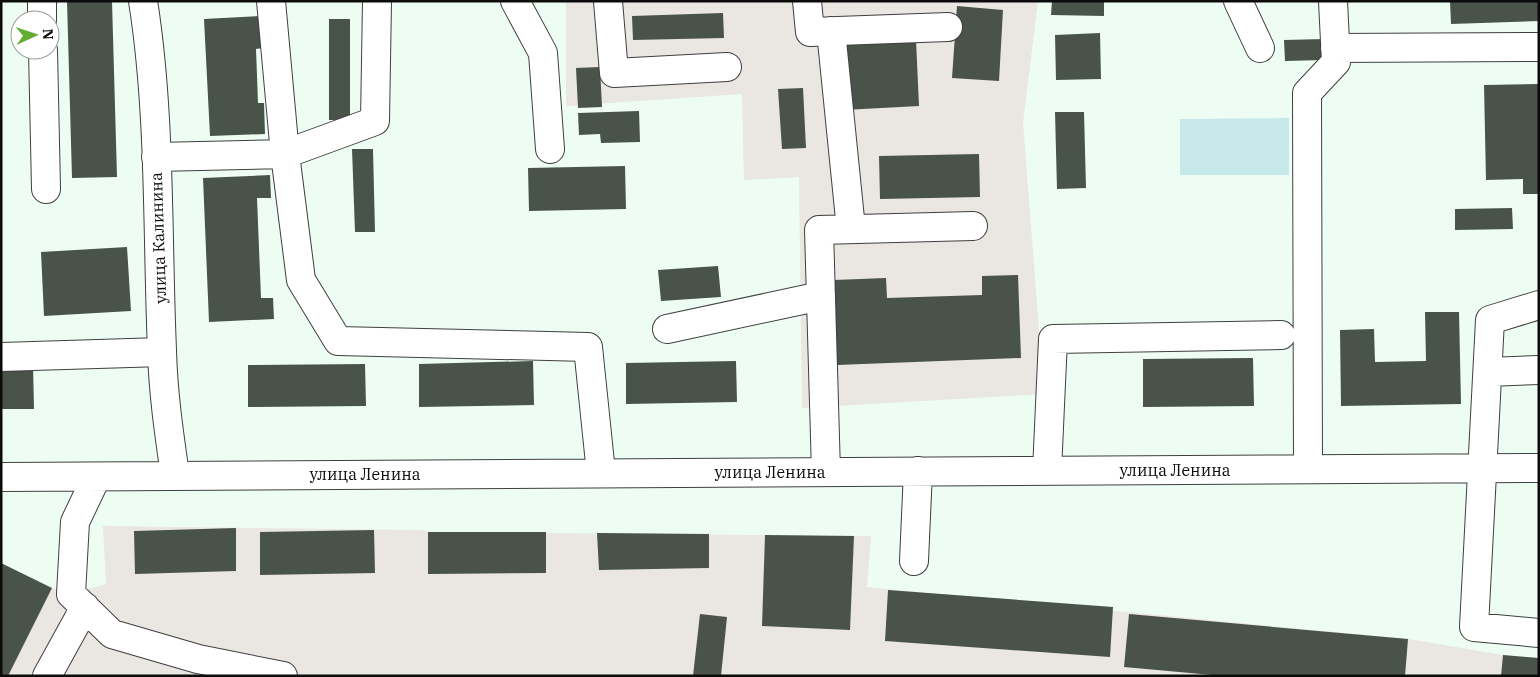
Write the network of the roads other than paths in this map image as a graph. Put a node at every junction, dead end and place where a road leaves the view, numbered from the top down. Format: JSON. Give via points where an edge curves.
{"nodes":[{"id":1,"x":143,"y":1,"type":"edge"},
{"id":2,"x":271,"y":1,"type":"edge"},
{"id":3,"x":377,"y":1,"type":"edge"},
{"id":4,"x":515,"y":1,"type":"edge"},
{"id":5,"x":608,"y":1,"type":"edge"},
{"id":6,"x":808,"y":1,"type":"edge"},
{"id":7,"x":1238,"y":1,"type":"edge"},
{"id":8,"x":1333,"y":1,"type":"edge"},
{"id":9,"x":948,"y":27,"type":"dead end"},
{"id":10,"x":832,"y":31,"type":"junction"},
{"id":11,"x":1539,"y":47,"type":"edge"},
{"id":12,"x":1260,"y":48,"type":"dead end"},
{"id":13,"x":1335,"y":48,"type":"junction"},
{"id":14,"x":43,"y":60,"type":"edge"},
{"id":15,"x":727,"y":67,"type":"dead end"},
{"id":16,"x":550,"y":149,"type":"dead end"},
{"id":17,"x":285,"y":154,"type":"junction"},
{"id":18,"x":156,"y":157,"type":"junction"},
{"id":19,"x":46,"y":190,"type":"dead end"},
{"id":20,"x":974,"y":226,"type":"dead end"},
{"id":21,"x":851,"y":229,"type":"junction"},
{"id":22,"x":821,"y":296,"type":"junction"},
{"id":23,"x":1539,"y":305,"type":"edge"},
{"id":24,"x":667,"y":329,"type":"dead end"},
{"id":25,"x":1281,"y":335,"type":"dead end"},
{"id":26,"x":162,"y":352,"type":"junction"},
{"id":27,"x":1,"y":357,"type":"edge"},
{"id":28,"x":1539,"y":370,"type":"edge"},
{"id":29,"x":1488,"y":372,"type":"junction"},
{"id":30,"x":1539,"y":468,"type":"edge"},
{"id":31,"x":1308,"y":469,"type":"junction"},
{"id":32,"x":1483,"y":469,"type":"junction"},
{"id":33,"x":918,"y":471,"type":"junction"},
{"id":34,"x":1047,"y":471,"type":"junction"},
{"id":35,"x":826,"y":472,"type":"junction"},
{"id":36,"x":601,"y":473,"type":"junction"},
{"id":37,"x":175,"y":475,"type":"junction"},
{"id":38,"x":1,"y":477,"type":"edge"},
{"id":39,"x":96,"y":478,"type":"junction"},
{"id":40,"x":914,"y":561,"type":"dead end"},
{"id":41,"x":85,"y":607,"type":"junction"},
{"id":42,"x":1539,"y":633,"type":"edge"},
{"id":43,"x":47,"y":676,"type":"edge"},
{"id":44,"x":283,"y":676,"type":"edge"}],
"edges":[{"from":1,"to":18,"type":"street","name":"улица Калинина","via":[[150,43]]},
{"from":2,"to":17,"type":"street"},
{"from":3,"to":17,"type":"street","via":[[375,121]]},
{"from":4,"to":16,"type":"street","via":[[543,53]]},
{"from":5,"to":15,"type":"street","via":[[614,73]]},
{"from":6,"to":10,"type":"street","via":[[810,32]]},
{"from":7,"to":12,"type":"street"},
{"from":8,"to":13,"type":"street"},
{"from":9,"to":10,"type":"street"},
{"from":10,"to":21,"type":"street"},
{"from":11,"to":13,"type":"street"},
{"from":13,"to":31,"type":"street","via":[[1336,62],[1306,93]]},
{"from":14,"to":19,"type":"street"},
{"from":17,"to":18,"type":"street"},
{"from":17,"to":36,"type":"street","via":[[302,280],[338,341],[588,347]]},
{"from":18,"to":26,"type":"street","name":"улица Калинина"},
{"from":20,"to":21,"type":"street"},
{"from":21,"to":22,"type":"street","via":[[820,230]]},
{"from":22,"to":24,"type":"street"},
{"from":22,"to":35,"type":"street"},
{"from":23,"to":29,"type":"street","via":[[1490,320]]},
{"from":25,"to":34,"type":"street","via":[[1053,339]]},
{"from":26,"to":27,"type":"street"},
{"from":26,"to":37,"type":"street","name":"улица Калинина"},
{"from":28,"to":29,"type":"street"},
{"from":29,"to":32,"type":"street"},
{"from":30,"to":32,"type":"street","name":"улица Ленина"},
{"from":31,"to":32,"type":"street","name":"улица Ленина"},
{"from":31,"to":34,"type":"street","name":"улица Ленина"},
{"from":32,"to":42,"type":"street","via":[[1474,627]]},
{"from":33,"to":34,"type":"street","name":"улица Ленина"},
{"from":33,"to":35,"type":"street","name":"улица Ленина"},
{"from":33,"to":40,"type":"street"},
{"from":35,"to":36,"type":"street","name":"улица Ленина"},
{"from":36,"to":37,"type":"street","name":"улица Ленина"},
{"from":37,"to":39,"type":"street","name":"улица Ленина"},
{"from":38,"to":39,"type":"street","name":"улица Ленина"},
{"from":39,"to":41,"type":"street","via":[[75,522],[71,594]]},
{"from":41,"to":43,"type":"street"},
{"from":41,"to":44,"type":"street","via":[[112,634],[198,659]]}]}
